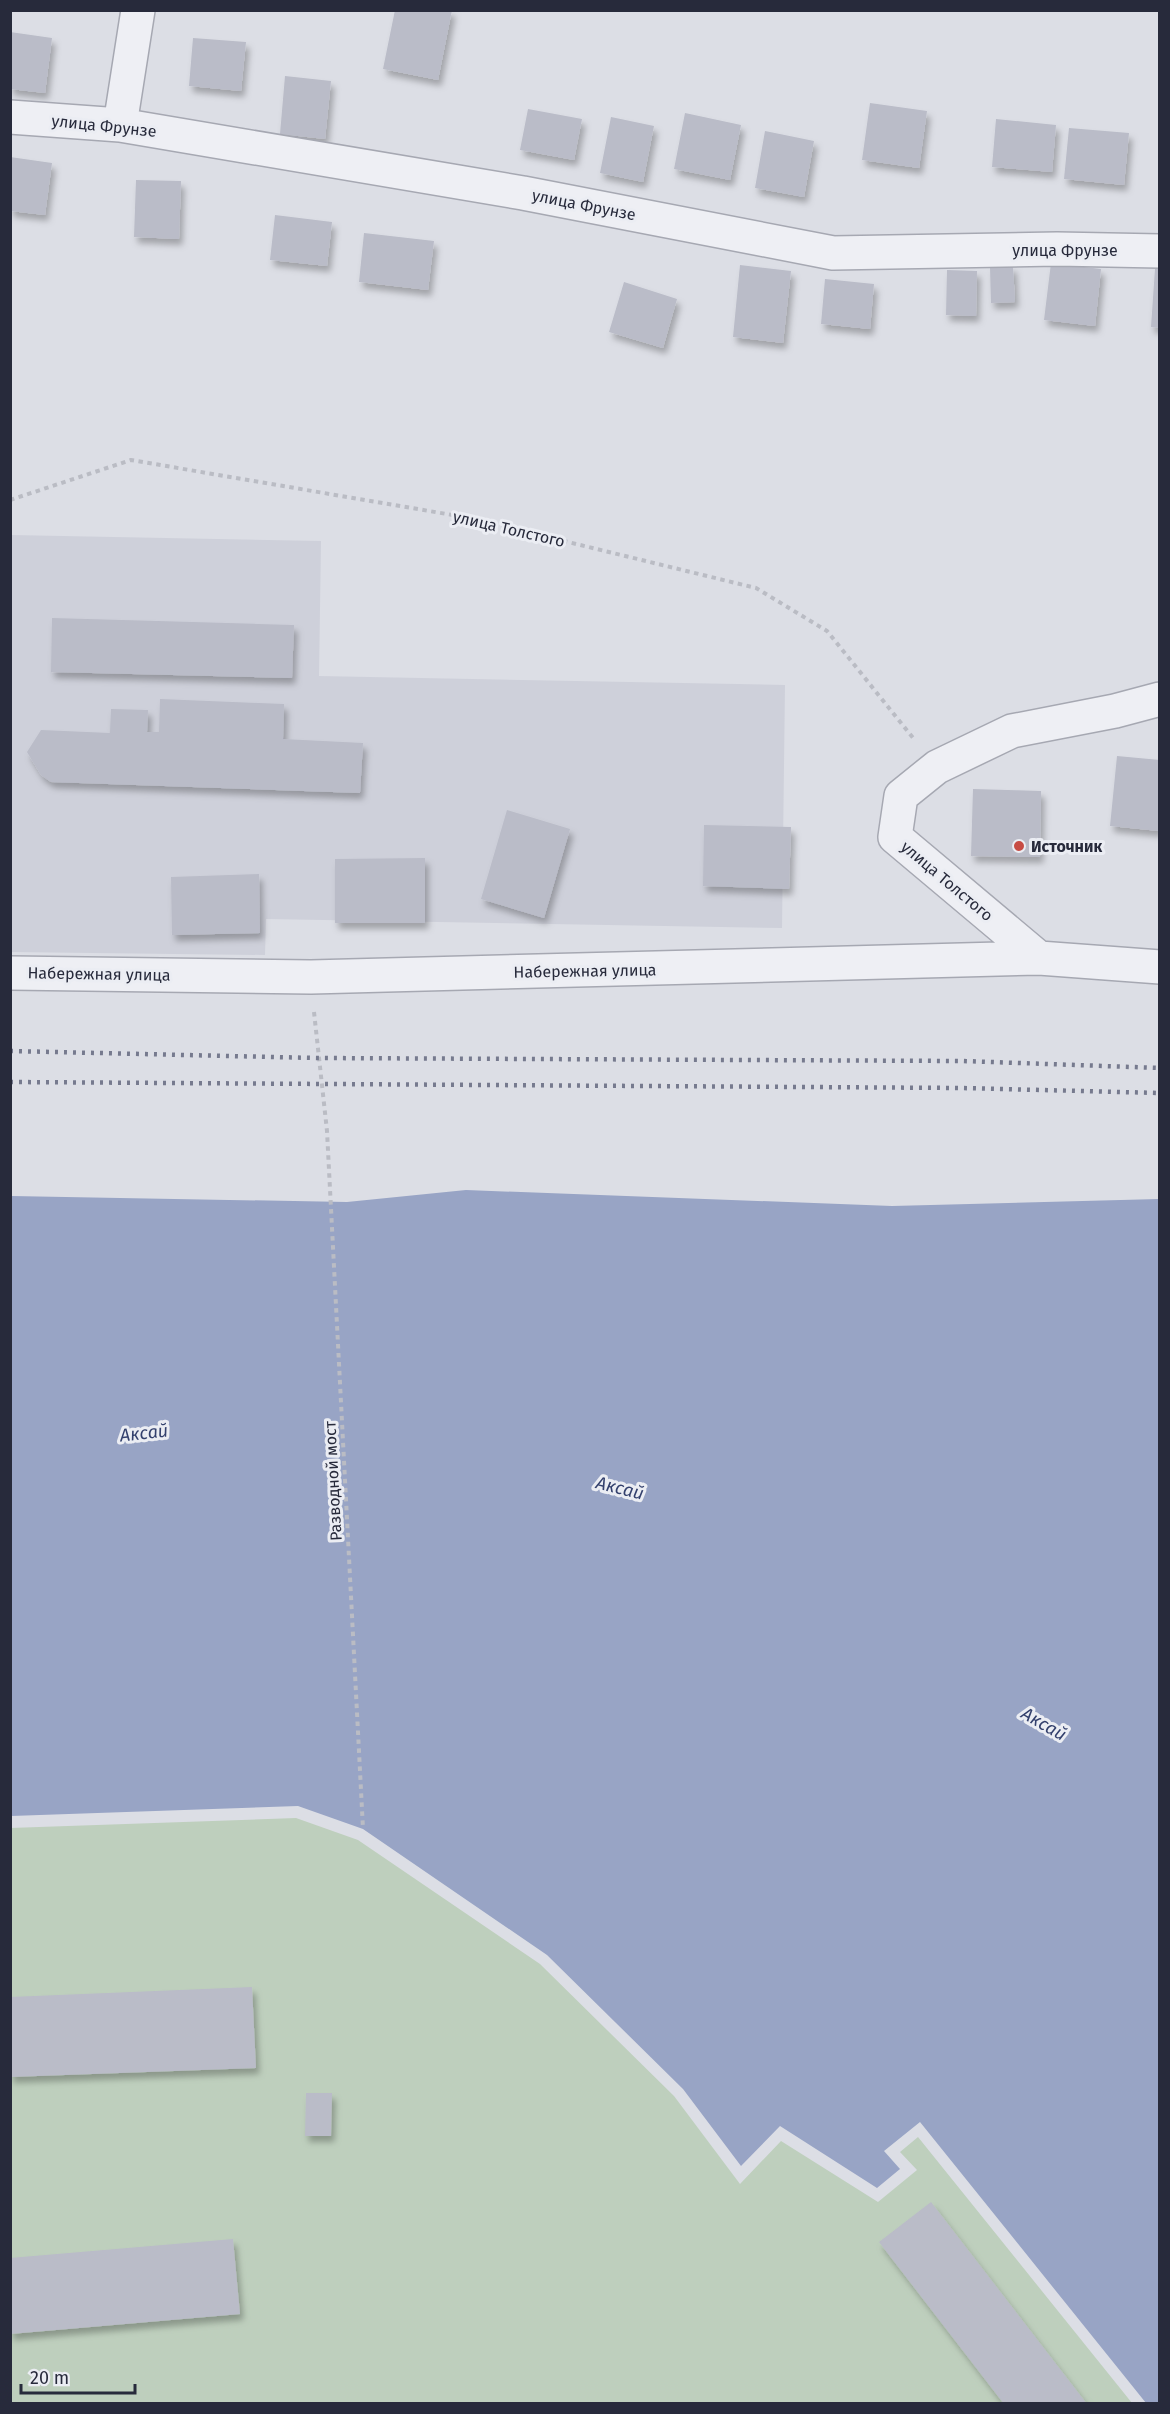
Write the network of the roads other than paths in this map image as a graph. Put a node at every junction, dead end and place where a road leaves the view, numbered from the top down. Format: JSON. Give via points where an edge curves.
{"nodes":[{"id":1,"x":138,"y":10,"type":"edge"},
{"id":2,"x":10,"y":117,"type":"edge"},
{"id":3,"x":120,"y":125,"type":"junction"},
{"id":4,"x":1160,"y":251,"type":"edge"},
{"id":5,"x":1160,"y":699,"type":"edge"},
{"id":6,"x":1039,"y":958,"type":"junction"},
{"id":7,"x":1160,"y":967,"type":"edge"},
{"id":8,"x":10,"y":973,"type":"edge"}],
"edges":[{"from":1,"to":3,"type":"street"},
{"from":2,"to":3,"type":"street","name":"улица Фрунзе"},
{"from":3,"to":4,"type":"street","name":"улица Фрунзе","via":[[523,193],[833,254]]},
{"from":5,"to":6,"type":"street","name":"улица Толстого","via":[[1012,731],[937,767],[901,796],[895,837]]},
{"from":6,"to":7,"type":"street","name":"Набережная улица"},
{"from":6,"to":8,"type":"street","name":"Набережная улица","via":[[311,977]]}]}
